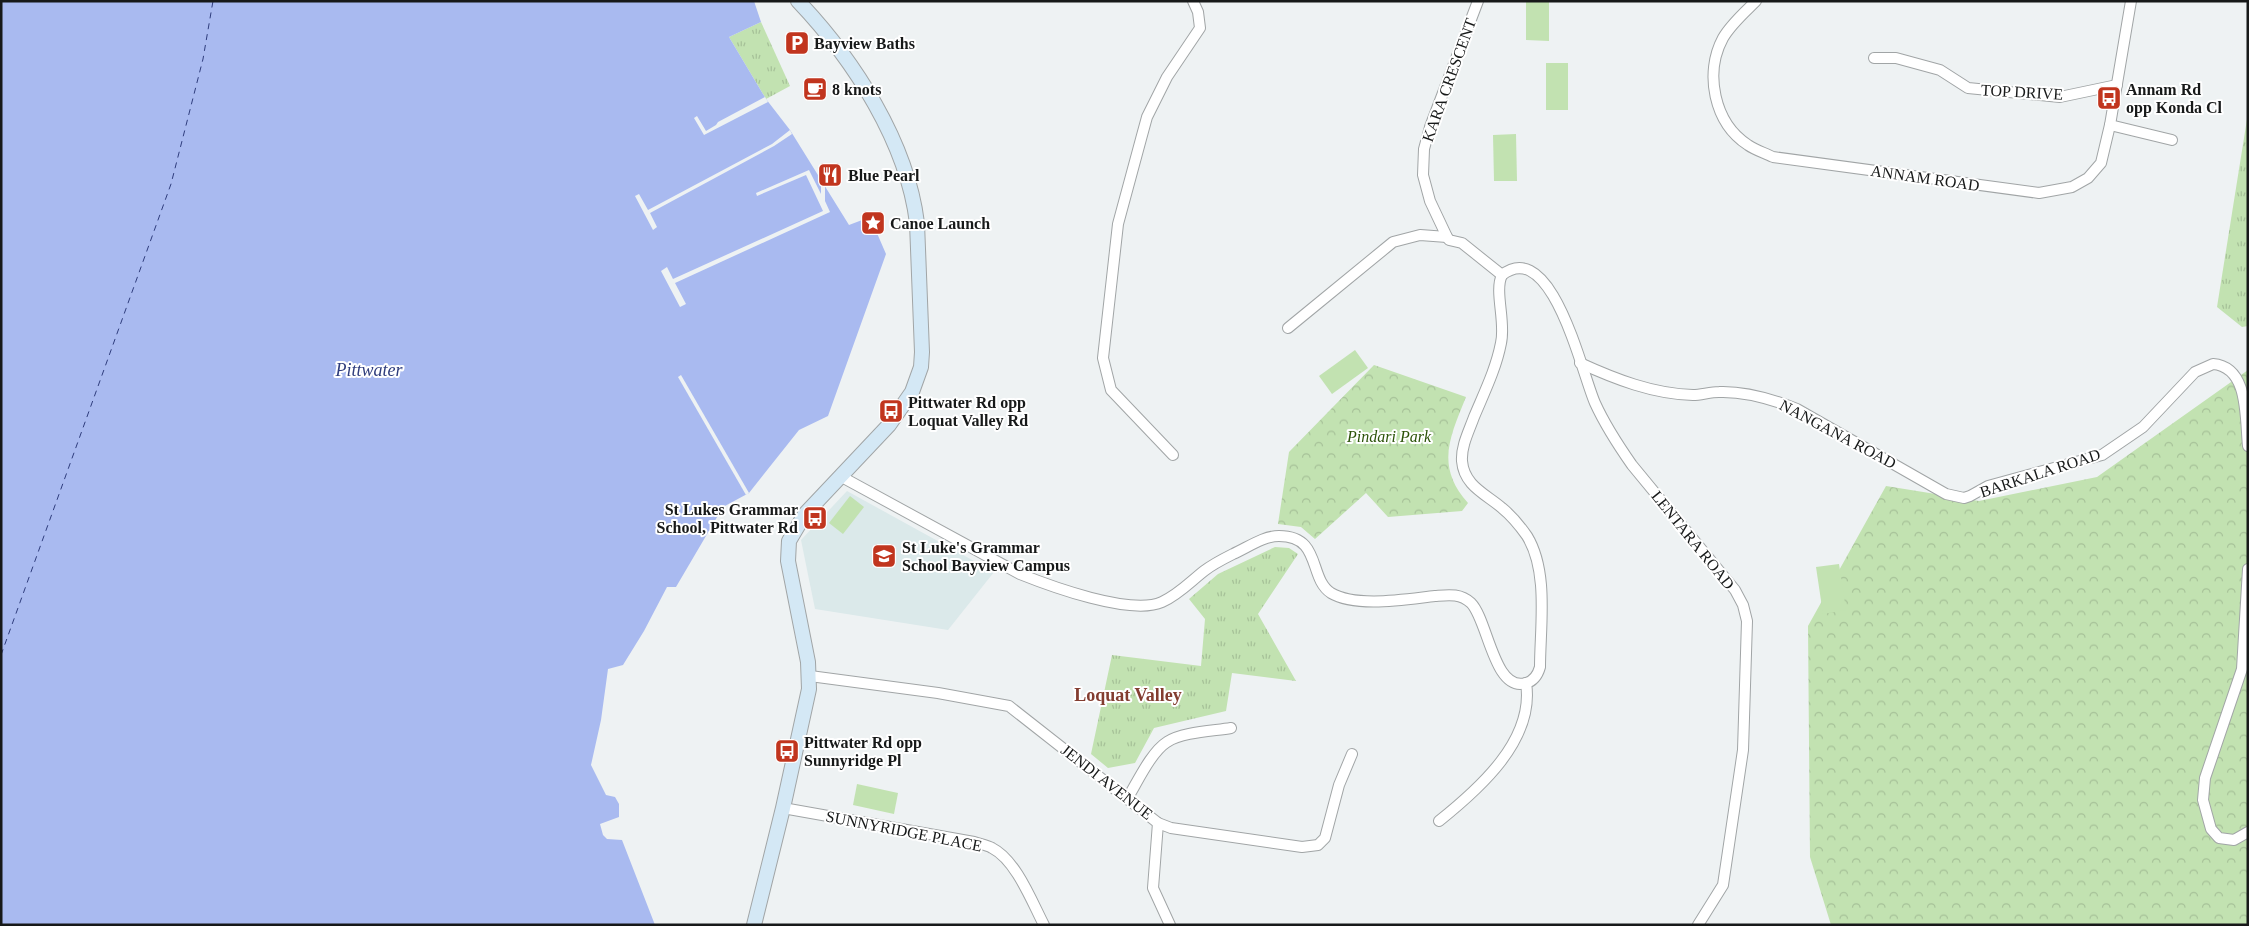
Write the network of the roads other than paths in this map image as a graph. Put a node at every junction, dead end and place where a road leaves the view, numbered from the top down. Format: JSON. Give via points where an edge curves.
{"nodes":[{"id":1,"x":798,"y":1,"type":"edge"},
{"id":2,"x":1193,"y":1,"type":"edge"},
{"id":3,"x":1478,"y":1,"type":"edge"},
{"id":4,"x":1756,"y":1,"type":"edge"},
{"id":5,"x":2131,"y":1,"type":"edge"},
{"id":6,"x":1874,"y":58,"type":"dead end"},
{"id":7,"x":2117,"y":85,"type":"junction"},
{"id":8,"x":2110,"y":125,"type":"junction"},
{"id":9,"x":2172,"y":140,"type":"dead end"},
{"id":10,"x":1447,"y":236,"type":"junction"},
{"id":11,"x":1502,"y":275,"type":"junction"},
{"id":12,"x":1288,"y":328,"type":"dead end"},
{"id":13,"x":1580,"y":362,"type":"junction"},
{"id":14,"x":2248,"y":446,"type":"edge"},
{"id":15,"x":1173,"y":455,"type":"dead end"},
{"id":16,"x":840,"y":476,"type":"junction"},
{"id":17,"x":1946,"y":494,"type":"joint"},
{"id":18,"x":2248,"y":569,"type":"edge"},
{"id":19,"x":810,"y":676,"type":"junction"},
{"id":20,"x":1526,"y":683,"type":"junction"},
{"id":21,"x":1231,"y":728,"type":"dead end"},
{"id":22,"x":1352,"y":754,"type":"dead end"},
{"id":23,"x":1127,"y":799,"type":"junction"},
{"id":24,"x":783,"y":808,"type":"junction"},
{"id":25,"x":1439,"y":821,"type":"dead end"},
{"id":26,"x":1158,"y":823,"type":"junction"},
{"id":27,"x":2248,"y":832,"type":"edge"},
{"id":28,"x":754,"y":925,"type":"edge"},
{"id":29,"x":1044,"y":925,"type":"edge"},
{"id":30,"x":1170,"y":925,"type":"edge"},
{"id":31,"x":1698,"y":925,"type":"edge"}],
"edges":[{"from":1,"to":16,"type":"main road","via":[[846,60],[875,105],[904,166],[917,223],[922,352],[917,380],[897,415]]},
{"from":2,"to":15,"type":"street","via":[[1200,28],[1167,76],[1147,117],[1118,224],[1103,358],[1111,390]]},
{"from":3,"to":10,"type":"street","name":"KARA CRESCENT","via":[[1424,149],[1423,176]]},
{"from":4,"to":8,"type":"street","name":"ANNAM ROAD","via":[[1723,38],[1715,60],[1713,81],[1718,105],[1727,124],[1748,145],[1772,156],[2039,193],[2072,187],[2092,174],[2101,163]]},
{"from":5,"to":7,"type":"street","name":"ANNAM ROAD"},
{"from":6,"to":7,"type":"street","name":"TOP DRIVE","via":[[1896,58],[1940,70],[1968,88],[2060,97]]},
{"from":7,"to":8,"type":"street","name":"ANNAM ROAD"},
{"from":8,"to":9,"type":"street"},
{"from":10,"to":11,"type":"street","via":[[1449,240],[1462,243]]},
{"from":10,"to":12,"type":"street","via":[[1420,235],[1393,242]]},
{"from":11,"to":13,"type":"street","name":"LENTARA ROAD","via":[[1523,267],[1540,278],[1563,314]]},
{"from":11,"to":20,"type":"street","via":[[1498,289],[1502,307],[1502,340],[1464,443],[1462,461],[1472,486],[1514,518],[1528,537],[1537,559],[1541,579],[1540,667],[1534,679]]},
{"from":13,"to":17,"type":"street","name":"NANGANA ROAD","via":[[1614,378],[1655,390],[1693,395],[1738,392],[1774,400],[1796,409]]},
{"from":13,"to":31,"type":"street","name":"LENTARA ROAD","via":[[1595,402],[1618,445],[1735,590],[1747,620],[1742,750],[1723,885]]},
{"from":14,"to":17,"type":"street","name":"BARKALA ROAD","via":[[2241,381],[2232,369],[2213,364],[2195,372],[2143,427],[2102,455],[1988,486],[1964,498]]},
{"from":16,"to":19,"type":"main road","via":[[798,522],[789,541],[790,572]]},
{"from":16,"to":20,"type":"street","via":[[1020,574],[1124,606],[1160,603],[1216,563],[1267,538],[1292,538],[1310,553],[1322,584],[1334,594],[1372,602],[1449,595],[1467,600],[1481,618],[1505,678],[1516,684]]},
{"from":18,"to":27,"type":"street","via":[[2242,669],[2206,772],[2203,796],[2211,829],[2219,838],[2234,840]]},
{"from":19,"to":23,"type":"street","name":"JENDI AVENUE","via":[[1009,706]]},
{"from":19,"to":24,"type":"main road"},
{"from":20,"to":25,"type":"street","via":[[1524,717],[1506,757],[1466,800]]},
{"from":21,"to":23,"type":"street","via":[[1167,742],[1144,770]]},
{"from":22,"to":26,"type":"street","name":"JENDI AVENUE","via":[[1339,785],[1325,838],[1318,845],[1302,847],[1171,828]]},
{"from":23,"to":26,"type":"street","name":"JENDI AVENUE"},
{"from":24,"to":28,"type":"main road"},
{"from":24,"to":29,"type":"street","name":"SUNNYRIDGE PLACE","via":[[974,842],[992,848],[1014,869]]},
{"from":26,"to":30,"type":"street","via":[[1153,888]]}]}
